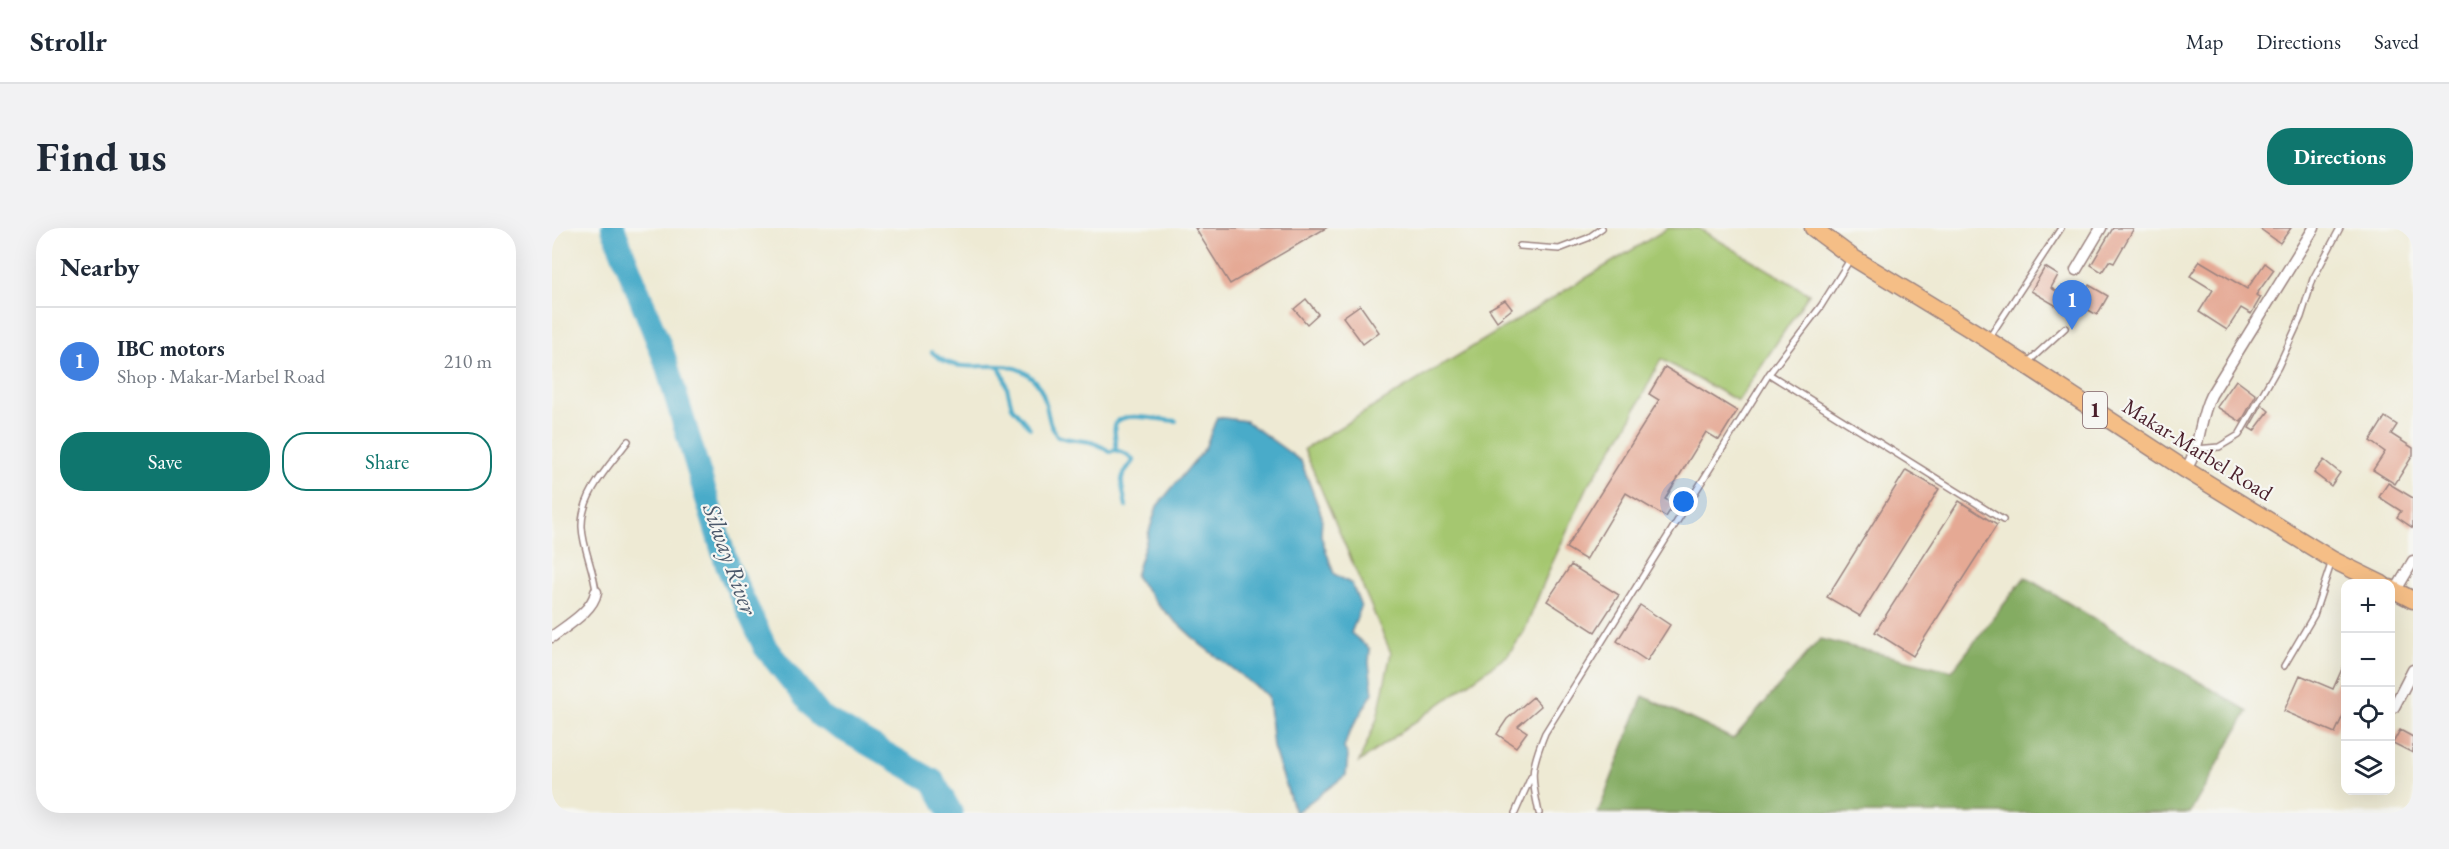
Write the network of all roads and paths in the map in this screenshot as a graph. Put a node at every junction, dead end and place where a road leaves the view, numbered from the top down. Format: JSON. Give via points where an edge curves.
{"nodes":[{"id":1,"x":1602,"y":228,"type":"edge"},
{"id":2,"x":1813,"y":228,"type":"edge"},
{"id":3,"x":2061,"y":228,"type":"edge"},
{"id":4,"x":2101,"y":228,"type":"edge"},
{"id":5,"x":2314,"y":228,"type":"edge"},
{"id":6,"x":2340,"y":228,"type":"edge"},
{"id":7,"x":1520,"y":246,"type":"dead end"},
{"id":8,"x":1852,"y":257,"type":"junction"},
{"id":9,"x":2076,"y":270,"type":"dead end"},
{"id":10,"x":2065,"y":328,"type":"dead end"},
{"id":11,"x":1989,"y":340,"type":"junction"},
{"id":12,"x":2025,"y":365,"type":"junction"},
{"id":13,"x":1769,"y":374,"type":"junction"},
{"id":14,"x":628,"y":441,"type":"dead end"},
{"id":15,"x":2196,"y":449,"type":"junction"},
{"id":16,"x":2186,"y":470,"type":"junction"},
{"id":17,"x":2003,"y":520,"type":"dead end"},
{"id":18,"x":2333,"y":560,"type":"junction"},
{"id":19,"x":2413,"y":561,"type":"edge"},
{"id":20,"x":2372,"y":579,"type":"edge"},
{"id":21,"x":2395,"y":580,"type":"edge"},
{"id":22,"x":2395,"y":590,"type":"edge"},
{"id":23,"x":596,"y":592,"type":"joint"},
{"id":24,"x":2413,"y":600,"type":"edge"},
{"id":25,"x":552,"y":637,"type":"edge"},
{"id":26,"x":2284,"y":666,"type":"dead end"},
{"id":27,"x":2413,"y":670,"type":"edge"},
{"id":28,"x":2395,"y":704,"type":"edge"},
{"id":29,"x":1532,"y":775,"type":"junction"},
{"id":30,"x":1515,"y":813,"type":"edge"},
{"id":31,"x":1539,"y":813,"type":"edge"}],
"edges":[{"from":1,"to":7,"type":"lane","via":[[1558,249]]},
{"from":2,"to":8,"type":"main road","name":"Makar-Marbel Road","number":"1"},
{"from":3,"to":11,"type":"lane"},
{"from":4,"to":9,"type":"street"},
{"from":5,"to":15,"type":"street","via":[[2211,395]]},
{"from":6,"to":15,"type":"lane","via":[[2313,279],[2283,358],[2239,435],[2219,447]]},
{"from":8,"to":11,"type":"main road","name":"Makar-Marbel Road","number":"1"},
{"from":8,"to":13,"type":"lane","via":[[1821,306]]},
{"from":10,"to":12,"type":"lane"},
{"from":11,"to":12,"type":"main road","name":"Makar-Marbel Road","number":"1"},
{"from":12,"to":16,"type":"main road","name":"Makar-Marbel Road","number":"1"},
{"from":13,"to":17,"type":"lane"},
{"from":13,"to":29,"type":"lane","via":[[1545,733]]},
{"from":14,"to":23,"type":"lane","via":[[589,496],[584,512],[582,527]]},
{"from":15,"to":16,"type":"street"},
{"from":16,"to":18,"type":"main road","name":"Makar-Marbel Road","number":"1"},
{"from":18,"to":20,"type":"main road","name":"Makar-Marbel Road","number":"1"},
{"from":18,"to":26,"type":"lane","via":[[2314,615]]},
{"from":19,"to":21,"type":"street"},
{"from":22,"to":24,"type":"main road","name":"Makar-Marbel Road","number":"1"},
{"from":23,"to":25,"type":"street","via":[[586,609]]},
{"from":27,"to":28,"type":"street"},
{"from":29,"to":30,"type":"lane"},
{"from":29,"to":31,"type":"lane"}]}
